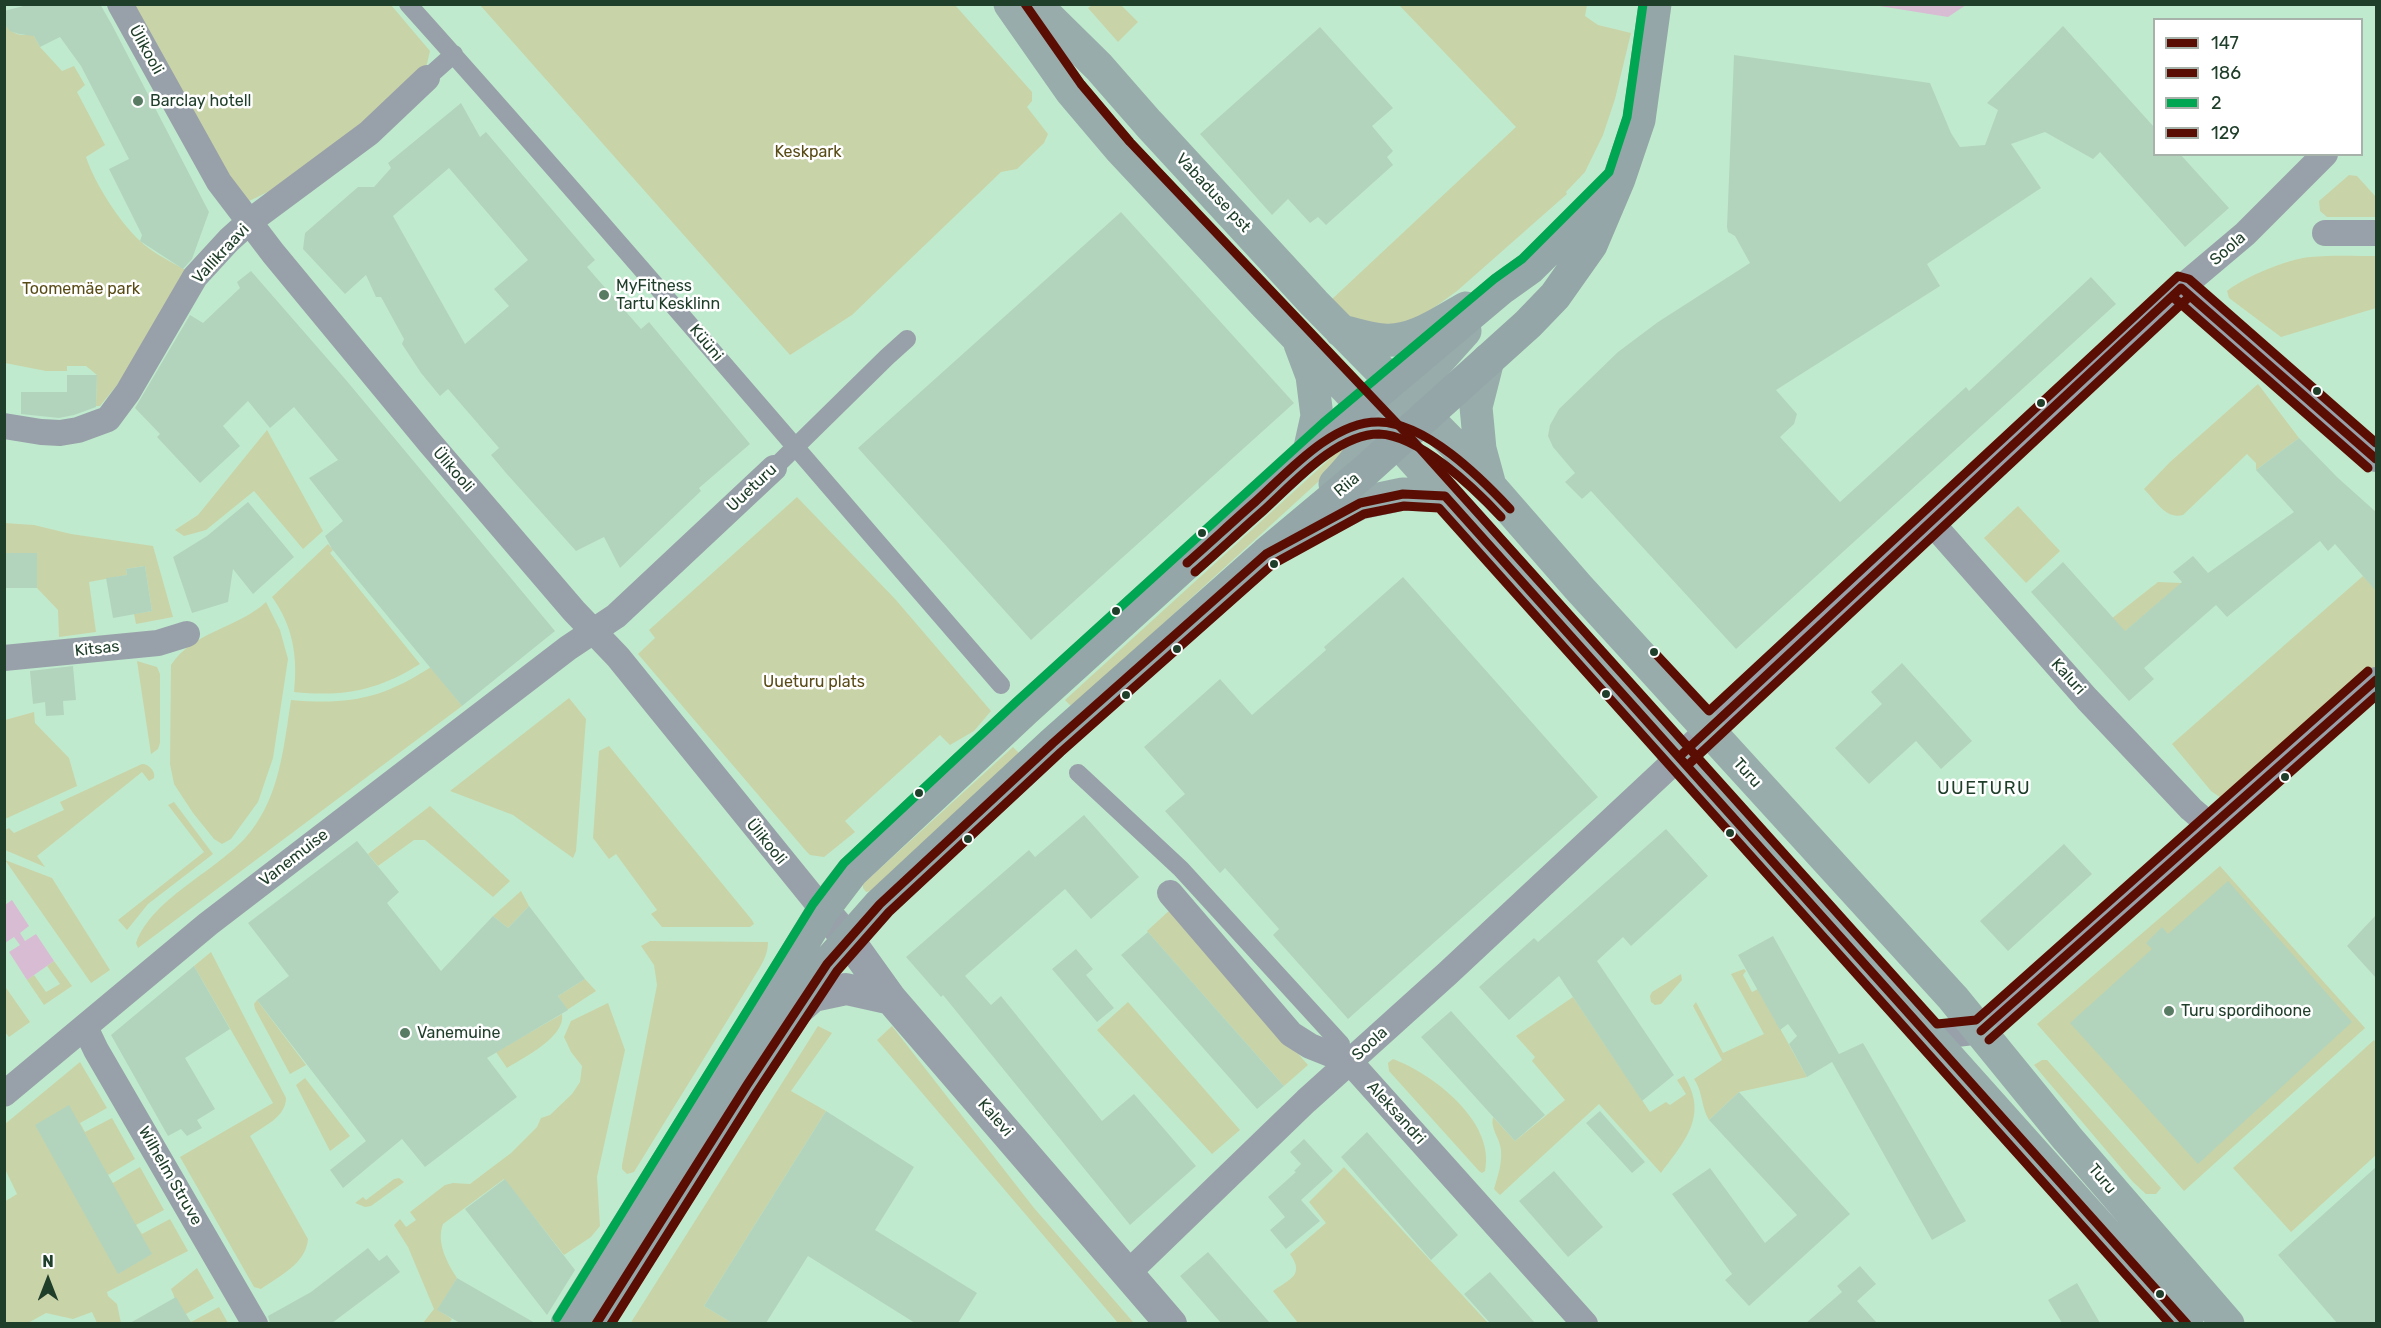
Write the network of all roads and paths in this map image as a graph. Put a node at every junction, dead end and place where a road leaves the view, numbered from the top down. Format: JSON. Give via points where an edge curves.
{"nodes":[{"id":1,"x":120,"y":4,"type":"edge"},
{"id":2,"x":408,"y":4,"type":"edge"},
{"id":3,"x":1010,"y":4,"type":"edge"},
{"id":4,"x":1035,"y":4,"type":"edge"},
{"id":5,"x":1655,"y":4,"type":"edge"},
{"id":6,"x":454,"y":54,"type":"junction"},
{"id":7,"x":427,"y":78,"type":"joint"},
{"id":8,"x":1139,"y":113,"type":"junction"},
{"id":9,"x":1112,"y":139,"type":"junction"},
{"id":10,"x":2323,"y":156,"type":"edge"},
{"id":11,"x":1619,"y":179,"type":"junction"},
{"id":12,"x":249,"y":222,"type":"junction"},
{"id":13,"x":2325,"y":233,"type":"dead end"},
{"id":14,"x":2376,"y":233,"type":"edge"},
{"id":15,"x":1502,"y":288,"type":"junction"},
{"id":16,"x":2181,"y":288,"type":"junction"},
{"id":17,"x":1341,"y":331,"type":"junction"},
{"id":18,"x":907,"y":339,"type":"dead end"},
{"id":19,"x":1299,"y":339,"type":"junction"},
{"id":20,"x":1488,"y":360,"type":"junction"},
{"id":21,"x":1392,"y":412,"type":"junction"},
{"id":22,"x":4,"y":426,"type":"edge"},
{"id":23,"x":795,"y":445,"type":"junction"},
{"id":24,"x":1309,"y":452,"type":"junction"},
{"id":25,"x":2376,"y":459,"type":"edge"},
{"id":26,"x":774,"y":468,"type":"joint"},
{"id":27,"x":1490,"y":486,"type":"junction"},
{"id":28,"x":1445,"y":496,"type":"junction"},
{"id":29,"x":1931,"y":522,"type":"junction"},
{"id":30,"x":1266,"y":554,"type":"junction"},
{"id":31,"x":591,"y":630,"type":"junction"},
{"id":32,"x":187,"y":634,"type":"dead end"},
{"id":33,"x":4,"y":658,"type":"edge"},
{"id":34,"x":2376,"y":680,"type":"edge"},
{"id":35,"x":1001,"y":685,"type":"dead end"},
{"id":36,"x":1708,"y":728,"type":"junction"},
{"id":37,"x":1680,"y":756,"type":"junction"},
{"id":38,"x":1078,"y":773,"type":"dead end"},
{"id":39,"x":2212,"y":827,"type":"junction"},
{"id":40,"x":1168,"y":858,"type":"junction"},
{"id":41,"x":1170,"y":893,"type":"joint"},
{"id":42,"x":823,"y":910,"type":"junction"},
{"id":43,"x":848,"y":939,"type":"junction"},
{"id":44,"x":891,"y":999,"type":"junction"},
{"id":45,"x":795,"y":1012,"type":"junction"},
{"id":46,"x":85,"y":1027,"type":"junction"},
{"id":47,"x":1981,"y":1030,"type":"junction"},
{"id":48,"x":1932,"y":1037,"type":"junction"},
{"id":49,"x":1345,"y":1053,"type":"junction"},
{"id":50,"x":4,"y":1094,"type":"edge"},
{"id":51,"x":1128,"y":1273,"type":"junction"},
{"id":52,"x":255,"y":1323,"type":"edge"},
{"id":53,"x":567,"y":1323,"type":"edge"},
{"id":54,"x":596,"y":1323,"type":"edge"},
{"id":55,"x":1171,"y":1323,"type":"edge"},
{"id":56,"x":1585,"y":1323,"type":"edge"},
{"id":57,"x":2187,"y":1323,"type":"edge"},
{"id":58,"x":2228,"y":1323,"type":"edge"}],
"edges":[{"from":1,"to":12,"type":"street","name":"Ülikooli","via":[[219,182]]},
{"from":2,"to":6,"type":"street","name":"Küüni"},
{"from":3,"to":9,"type":"main road","via":[[1071,91]]},
{"from":4,"to":8,"type":"main road","name":"Vabaduse pst"},
{"from":5,"to":11,"type":"highway","name":"Riia","via":[[1639,120]]},
{"from":6,"to":7,"type":"street","name":"Vallikraavi"},
{"from":6,"to":23,"type":"street","name":"Küüni"},
{"from":7,"to":12,"type":"street","name":"Vallikraavi","via":[[369,133]]},
{"from":8,"to":9,"type":"street"},
{"from":8,"to":17,"type":"main road","name":"Vabaduse pst"},
{"from":9,"to":19,"type":"main road"},
{"from":10,"to":16,"type":"street","name":"Soola","via":[[2246,234]]},
{"from":11,"to":15,"type":"highway","name":"Riia","via":[[1530,268]]},
{"from":11,"to":20,"type":"highway","name":"Riia","via":[[1591,245],[1555,296]]},
{"from":12,"to":22,"type":"street","name":"Vallikraavi","via":[[195,277],[108,419],[60,433]]},
{"from":12,"to":31,"type":"street","name":"Ülikooli","via":[[430,443]]},
{"from":13,"to":14,"type":"street"},
{"from":15,"to":17,"type":"main road","via":[[1425,331],[1402,339],[1386,341]]},
{"from":15,"to":21,"type":"highway","name":"Riia"},
{"from":16,"to":25,"type":"street"},
{"from":16,"to":29,"type":"street","name":"Soola"},
{"from":17,"to":21,"type":"main road","name":"Vabaduse pst"},
{"from":18,"to":23,"type":"street","name":"Uueturu"},
{"from":19,"to":21,"type":"main road"},
{"from":19,"to":24,"type":"main road","via":[[1312,376],[1317,416]]},
{"from":20,"to":21,"type":"highway","name":"Riia"},
{"from":20,"to":27,"type":"main road","via":[[1476,407],[1480,449]]},
{"from":21,"to":24,"type":"highway","name":"Riia"},
{"from":21,"to":27,"type":"main road","name":"Turu"},
{"from":21,"to":28,"type":"main road","name":"Turu"},
{"from":21,"to":30,"type":"highway","name":"Riia"},
{"from":23,"to":26,"type":"street","name":"Uueturu"},
{"from":23,"to":35,"type":"street","name":"Küüni"},
{"from":24,"to":42,"type":"highway","name":"Riia","via":[[998,735],[852,873]]},
{"from":26,"to":31,"type":"street","name":"Uueturu","via":[[616,616]]},
{"from":27,"to":36,"type":"main road","name":"Turu"},
{"from":28,"to":30,"type":"main road","via":[[1403,494],[1360,503]]},
{"from":28,"to":37,"type":"main road","name":"Turu"},
{"from":29,"to":36,"type":"street","name":"Soola"},
{"from":29,"to":39,"type":"street","name":"Kaluri","via":[[2087,699]]},
{"from":30,"to":43,"type":"highway","name":"Riia","via":[[1053,743],[880,904]]},
{"from":31,"to":42,"type":"street","name":"Ülikooli","via":[[618,657]]},
{"from":31,"to":46,"type":"street","name":"Vanemuise","via":[[218,917]]},
{"from":32,"to":33,"type":"street","name":"Kitsas","via":[[158,643]]},
{"from":34,"to":39,"type":"street"},
{"from":36,"to":37,"type":"street","name":"Soola"},
{"from":36,"to":47,"type":"main road","name":"Turu"},
{"from":37,"to":48,"type":"main road","name":"Turu"},
{"from":37,"to":49,"type":"street","name":"Soola"},
{"from":38,"to":40,"type":"street","name":"Aleksandri"},
{"from":39,"to":47,"type":"street"},
{"from":40,"to":41,"type":"street","name":"Aleksandri"},
{"from":40,"to":49,"type":"street","name":"Aleksandri"},
{"from":41,"to":49,"type":"street","name":"Aleksandri","via":[[1292,1034],[1310,1046]]},
{"from":42,"to":43,"type":"street","name":"Kalevi"},
{"from":42,"to":53,"type":"highway","name":"Riia"},
{"from":43,"to":44,"type":"street","name":"Kalevi"},
{"from":43,"to":45,"type":"highway","name":"Riia"},
{"from":44,"to":45,"type":"street","via":[[846,988],[813,996]]},
{"from":44,"to":51,"type":"street","name":"Kalevi"},
{"from":45,"to":54,"type":"highway","name":"Riia"},
{"from":46,"to":50,"type":"street","name":"Vanemuise"},
{"from":46,"to":52,"type":"street","name":"Wilhelm Struve"},
{"from":47,"to":48,"type":"street"},
{"from":47,"to":58,"type":"main road","name":"Turu","via":[[2067,1138]]},
{"from":48,"to":57,"type":"main road","name":"Turu"},
{"from":49,"to":51,"type":"street","name":"Soola","via":[[1306,1101]]},
{"from":49,"to":56,"type":"street","name":"Aleksandri"},
{"from":51,"to":55,"type":"street","name":"Kalevi"}]}
